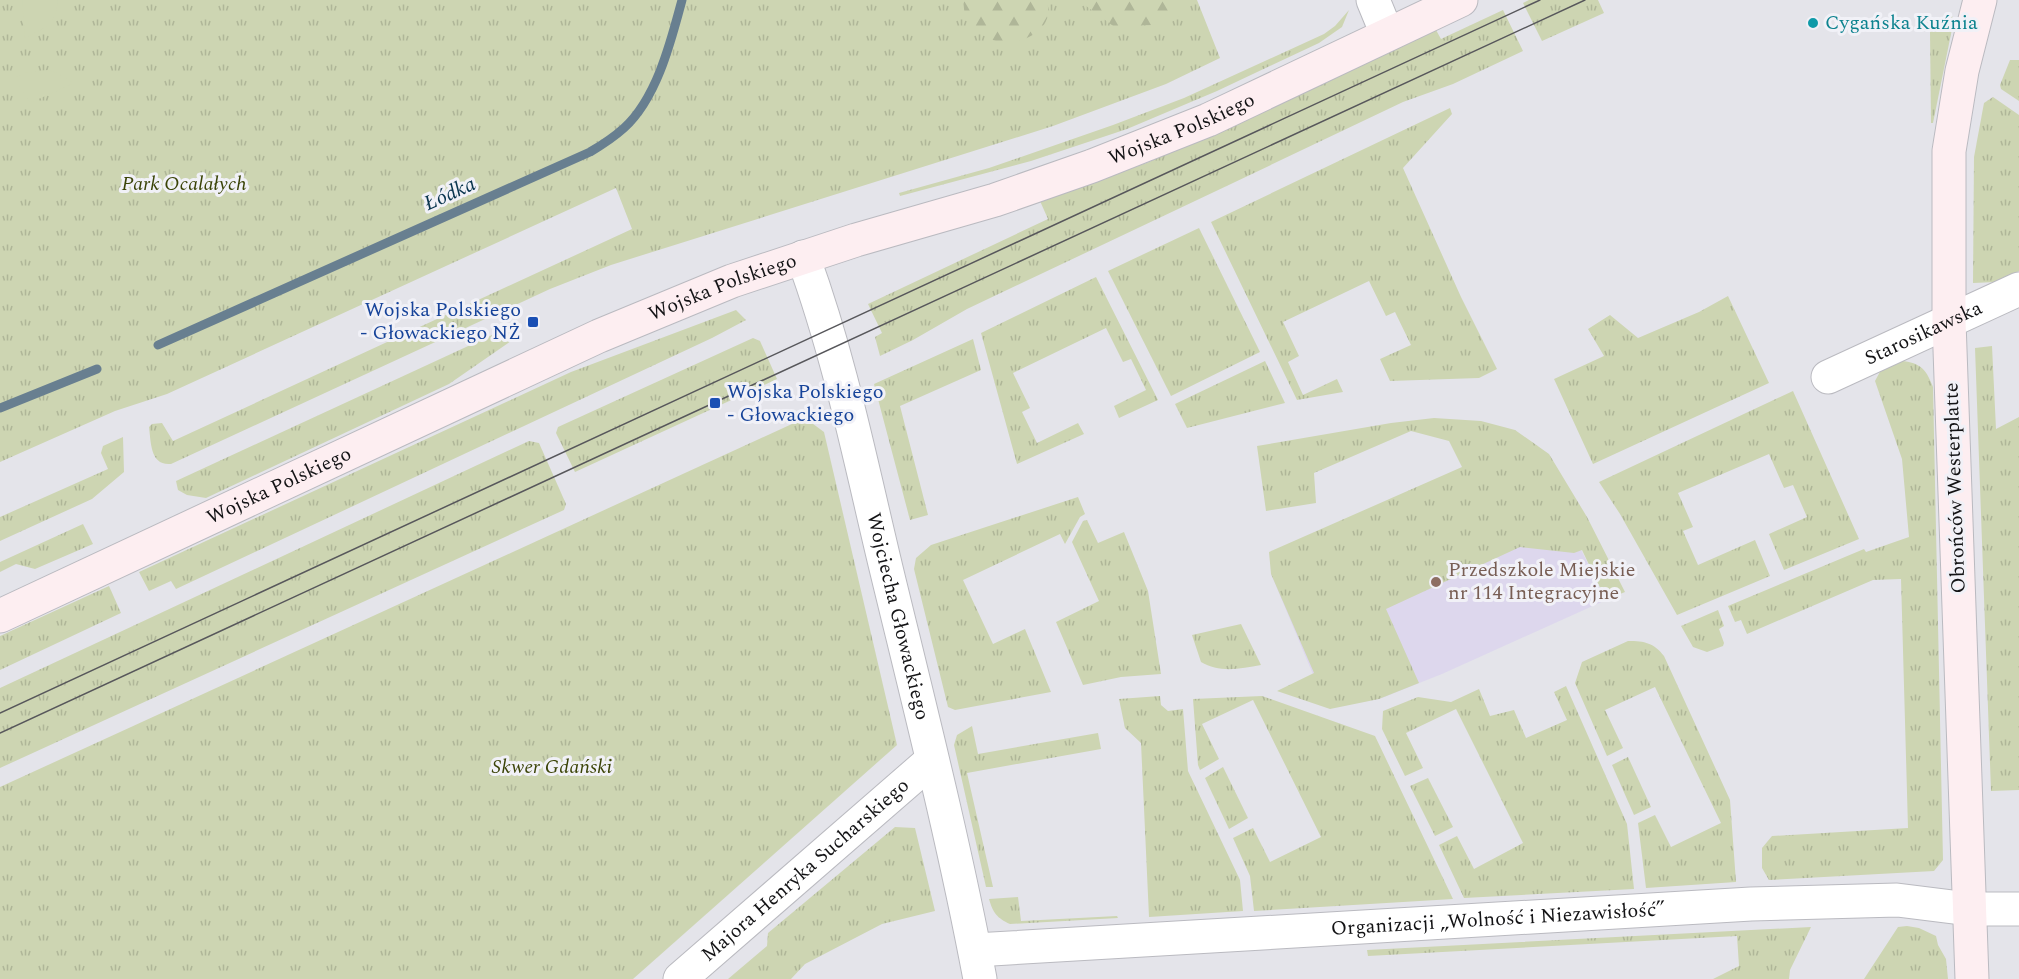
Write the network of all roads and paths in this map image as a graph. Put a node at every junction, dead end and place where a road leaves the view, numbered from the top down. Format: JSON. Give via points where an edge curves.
{"nodes":[{"id":1,"x":1373,"y":0,"type":"edge"},
{"id":2,"x":1461,"y":0,"type":"edge"},
{"id":3,"x":1980,"y":0,"type":"edge"},
{"id":4,"x":1387,"y":34,"type":"junction"},
{"id":5,"x":803,"y":257,"type":"junction"},
{"id":6,"x":2019,"y":289,"type":"edge"},
{"id":7,"x":1949,"y":321,"type":"junction"},
{"id":8,"x":1827,"y":376,"type":"dead end"},
{"id":9,"x":0,"y":616,"type":"edge"},
{"id":10,"x":932,"y":760,"type":"junction"},
{"id":11,"x":1969,"y":909,"type":"junction"},
{"id":12,"x":2019,"y":909,"type":"edge"},
{"id":13,"x":978,"y":965,"type":"edge"},
{"id":14,"x":680,"y":979,"type":"edge"},
{"id":15,"x":1972,"y":979,"type":"edge"}],
"edges":[{"from":1,"to":4,"type":"street"},
{"from":2,"to":4,"type":"main road","name":"Wojska Polskiego"},
{"from":3,"to":7,"type":"main road","name":"Obrońców Westerplatte","via":[[1962,71],[1949,151]]},
{"from":4,"to":5,"type":"main road","name":"Wojska Polskiego","via":[[1208,120],[1092,166],[995,200]]},
{"from":5,"to":9,"type":"main road","name":"Wojska Polskiego","via":[[732,281],[599,336]]},
{"from":5,"to":10,"type":"street","name":"Wojciecha Głowackiego","via":[[833,348]]},
{"from":6,"to":7,"type":"street","name":"Starosikawska"},
{"from":7,"to":8,"type":"street","name":"Starosikawska"},
{"from":7,"to":11,"type":"main road","name":"Obrońców Westerplatte"},
{"from":10,"to":13,"type":"street","name":"Wojciecha Głowackiego"},
{"from":10,"to":14,"type":"street","name":"Majora Henryka Sucharskiego"},
{"from":11,"to":12,"type":"street","name":"Organizacji „Wolność i Niezawisłość”"},
{"from":11,"to":13,"type":"street","name":"Organizacji „Wolność i Niezawisłość”","via":[[1897,900],[1751,904]]},
{"from":11,"to":15,"type":"main road","name":"Obrońców Westerplatte"}]}
